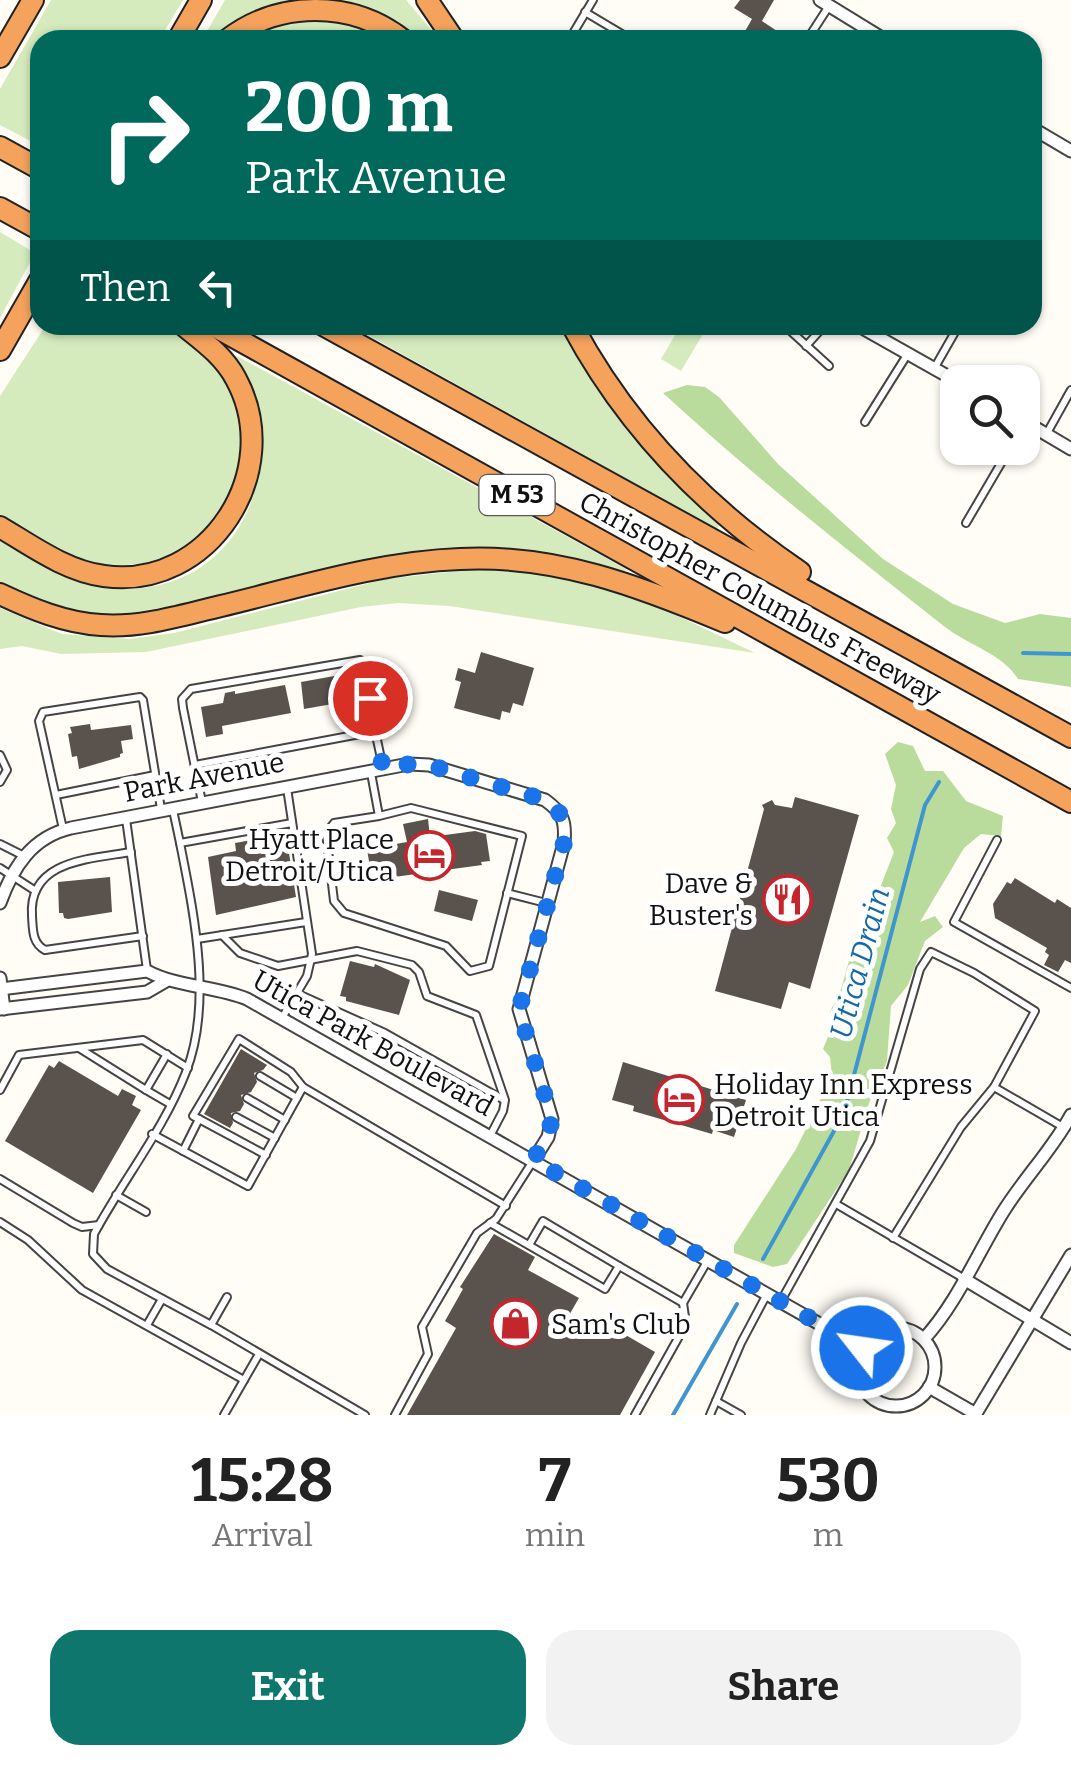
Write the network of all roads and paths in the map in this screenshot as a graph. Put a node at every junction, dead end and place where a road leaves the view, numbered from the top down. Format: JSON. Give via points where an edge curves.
{"nodes":[{"id":1,"x":33,"y":0,"type":"edge"},
{"id":2,"x":201,"y":0,"type":"edge"},
{"id":3,"x":427,"y":0,"type":"edge"},
{"id":4,"x":593,"y":0,"type":"edge"},
{"id":5,"x":824,"y":3,"type":"edge"},
{"id":6,"x":585,"y":12,"type":"junction"},
{"id":7,"x":184,"y":30,"type":"edge"},
{"id":8,"x":246,"y":30,"type":"edge"},
{"id":9,"x":386,"y":30,"type":"edge"},
{"id":10,"x":447,"y":30,"type":"edge"},
{"id":11,"x":575,"y":30,"type":"edge"},
{"id":12,"x":615,"y":30,"type":"edge"},
{"id":13,"x":812,"y":30,"type":"edge"},
{"id":14,"x":869,"y":30,"type":"edge"},
{"id":15,"x":0,"y":57,"type":"edge"},
{"id":16,"x":1042,"y":134,"type":"edge"},
{"id":17,"x":0,"y":147,"type":"edge"},
{"id":18,"x":1071,"y":150,"type":"edge"},
{"id":19,"x":30,"y":164,"type":"edge"},
{"id":20,"x":0,"y":208,"type":"edge"},
{"id":21,"x":30,"y":224,"type":"edge"},
{"id":22,"x":30,"y":297,"type":"edge"},
{"id":23,"x":30,"y":315,"type":"edge"},
{"id":24,"x":12,"y":328,"type":"junction"},
{"id":25,"x":194,"y":335,"type":"edge"},
{"id":26,"x":230,"y":335,"type":"edge"},
{"id":27,"x":341,"y":335,"type":"edge"},
{"id":28,"x":577,"y":335,"type":"edge"},
{"id":29,"x":794,"y":335,"type":"edge"},
{"id":30,"x":816,"y":335,"type":"edge"},
{"id":31,"x":874,"y":335,"type":"edge"},
{"id":32,"x":953,"y":335,"type":"edge"},
{"id":33,"x":806,"y":346,"type":"junction"},
{"id":34,"x":0,"y":350,"type":"edge"},
{"id":35,"x":907,"y":354,"type":"junction"},
{"id":36,"x":828,"y":366,"type":"dead end"},
{"id":37,"x":934,"y":369,"type":"junction"},
{"id":38,"x":940,"y":372,"type":"edge"},
{"id":39,"x":1071,"y":390,"type":"edge"},
{"id":40,"x":865,"y":422,"type":"dead end"},
{"id":41,"x":1040,"y":431,"type":"edge"},
{"id":42,"x":1046,"y":434,"type":"junction"},
{"id":43,"x":1071,"y":449,"type":"edge"},
{"id":44,"x":1000,"y":465,"type":"edge"},
{"id":45,"x":966,"y":522,"type":"dead end"},
{"id":46,"x":0,"y":528,"type":"edge"},
{"id":47,"x":0,"y":594,"type":"edge"},
{"id":48,"x":901,"y":641,"type":"junction"},
{"id":49,"x":823,"y":664,"type":"junction"},
{"id":50,"x":376,"y":731,"type":"junction"},
{"id":51,"x":1071,"y":736,"type":"edge"},
{"id":52,"x":0,"y":755,"type":"edge"},
{"id":53,"x":195,"y":766,"type":"junction"},
{"id":54,"x":377,"y":770,"type":"junction"},
{"id":55,"x":155,"y":775,"type":"junction"},
{"id":56,"x":0,"y":782,"type":"edge"},
{"id":57,"x":286,"y":787,"type":"junction"},
{"id":58,"x":56,"y":795,"type":"junction"},
{"id":59,"x":1071,"y":802,"type":"edge"},
{"id":60,"x":202,"y":803,"type":"junction"},
{"id":61,"x":167,"y":810,"type":"junction"},
{"id":62,"x":379,"y":816,"type":"junction"},
{"id":63,"x":126,"y":818,"type":"junction"},
{"id":64,"x":292,"y":823,"type":"junction"},
{"id":65,"x":64,"y":830,"type":"junction"},
{"id":66,"x":997,"y":840,"type":"dead end"},
{"id":67,"x":180,"y":843,"type":"junction"},
{"id":68,"x":0,"y":844,"type":"edge"},
{"id":69,"x":131,"y":852,"type":"junction"},
{"id":70,"x":25,"y":856,"type":"junction"},
{"id":71,"x":0,"y":868,"type":"edge"},
{"id":72,"x":13,"y":876,"type":"junction"},
{"id":73,"x":34,"y":890,"type":"junction"},
{"id":74,"x":507,"y":893,"type":"junction"},
{"id":75,"x":0,"y":903,"type":"edge"},
{"id":76,"x":547,"y":903,"type":"junction"},
{"id":77,"x":306,"y":922,"type":"junction"},
{"id":78,"x":222,"y":935,"type":"junction"},
{"id":79,"x":142,"y":936,"type":"junction"},
{"id":80,"x":196,"y":939,"type":"junction"},
{"id":81,"x":310,"y":960,"type":"junction"},
{"id":82,"x":147,"y":971,"type":"junction"},
{"id":83,"x":0,"y":978,"type":"edge"},
{"id":84,"x":166,"y":981,"type":"junction"},
{"id":85,"x":198,"y":984,"type":"junction"},
{"id":86,"x":1,"y":988,"type":"edge"},
{"id":87,"x":1071,"y":988,"type":"edge"},
{"id":88,"x":296,"y":994,"type":"junction"},
{"id":89,"x":2,"y":1009,"type":"edge"},
{"id":90,"x":282,"y":1018,"type":"junction"},
{"id":91,"x":77,"y":1047,"type":"junction"},
{"id":92,"x":167,"y":1054,"type":"junction"},
{"id":93,"x":188,"y":1068,"type":"junction"},
{"id":94,"x":260,"y":1076,"type":"dead end"},
{"id":95,"x":303,"y":1087,"type":"junction"},
{"id":96,"x":994,"y":1087,"type":"junction"},
{"id":97,"x":0,"y":1090,"type":"edge"},
{"id":98,"x":146,"y":1090,"type":"junction"},
{"id":99,"x":247,"y":1098,"type":"dead end"},
{"id":100,"x":297,"y":1098,"type":"junction"},
{"id":101,"x":505,"y":1100,"type":"junction"},
{"id":102,"x":170,"y":1104,"type":"junction"},
{"id":103,"x":1071,"y":1115,"type":"edge"},
{"id":104,"x":236,"y":1117,"type":"dead end"},
{"id":105,"x":198,"y":1119,"type":"junction"},
{"id":106,"x":284,"y":1120,"type":"junction"},
{"id":107,"x":1068,"y":1130,"type":"edge"},
{"id":108,"x":152,"y":1134,"type":"junction"},
{"id":109,"x":490,"y":1136,"type":"junction"},
{"id":110,"x":275,"y":1138,"type":"junction"},
{"id":111,"x":184,"y":1151,"type":"junction"},
{"id":112,"x":266,"y":1155,"type":"junction"},
{"id":113,"x":533,"y":1160,"type":"junction"},
{"id":114,"x":0,"y":1179,"type":"edge"},
{"id":115,"x":116,"y":1195,"type":"junction"},
{"id":116,"x":836,"y":1204,"type":"junction"},
{"id":117,"x":506,"y":1206,"type":"junction"},
{"id":118,"x":146,"y":1212,"type":"dead end"},
{"id":119,"x":0,"y":1222,"type":"edge"},
{"id":120,"x":490,"y":1223,"type":"junction"},
{"id":121,"x":99,"y":1225,"type":"junction"},
{"id":122,"x":893,"y":1238,"type":"junction"},
{"id":123,"x":528,"y":1245,"type":"junction"},
{"id":124,"x":1071,"y":1255,"type":"edge"},
{"id":125,"x":708,"y":1260,"type":"junction"},
{"id":126,"x":618,"y":1266,"type":"junction"},
{"id":127,"x":964,"y":1279,"type":"junction"},
{"id":128,"x":768,"y":1293,"type":"junction"},
{"id":129,"x":226,"y":1297,"type":"dead end"},
{"id":130,"x":162,"y":1299,"type":"junction"},
{"id":131,"x":781,"y":1301,"type":"junction"},
{"id":132,"x":683,"y":1303,"type":"junction"},
{"id":133,"x":1032,"y":1320,"type":"junction"},
{"id":134,"x":147,"y":1324,"type":"junction"},
{"id":135,"x":210,"y":1325,"type":"junction"},
{"id":136,"x":924,"y":1340,"type":"junction"},
{"id":137,"x":1071,"y":1343,"type":"edge"},
{"id":138,"x":862,"y":1348,"type":"junction"},
{"id":139,"x":259,"y":1354,"type":"junction"},
{"id":140,"x":244,"y":1380,"type":"junction"},
{"id":141,"x":929,"y":1387,"type":"junction"},
{"id":142,"x":716,"y":1401,"type":"junction"},
{"id":143,"x":894,"y":1410,"type":"edge"},
{"id":144,"x":976,"y":1414,"type":"edge"},
{"id":145,"x":224,"y":1415,"type":"edge"},
{"id":146,"x":365,"y":1415,"type":"edge"},
{"id":147,"x":395,"y":1415,"type":"edge"},
{"id":148,"x":635,"y":1415,"type":"edge"},
{"id":149,"x":710,"y":1415,"type":"edge"},
{"id":150,"x":741,"y":1415,"type":"edge"}],
"edges":[{"from":1,"to":15,"type":"highway"},
{"from":2,"to":7,"type":"highway"},
{"from":3,"to":10,"type":"highway"},
{"from":4,"to":6,"type":"lane"},
{"from":5,"to":13,"type":"lane"},
{"from":5,"to":14,"type":"street"},
{"from":6,"to":11,"type":"lane"},
{"from":6,"to":12,"type":"lane"},
{"from":8,"to":9,"type":"highway","via":[[272,15],[316,7],[366,18]]},
{"from":16,"to":18,"type":"street"},
{"from":17,"to":19,"type":"highway"},
{"from":20,"to":21,"type":"highway"},
{"from":22,"to":24,"type":"highway"},
{"from":23,"to":24,"type":"highway"},
{"from":24,"to":34,"type":"highway"},
{"from":25,"to":46,"type":"highway","via":[[227,365],[250,424],[243,492],[214,538],[164,570],[123,578],[82,571]]},
{"from":26,"to":49,"type":"highway","name":"Christopher Columbus Freeway","number":"M 53"},
{"from":27,"to":48,"type":"highway","name":"Christopher Columbus Freeway","number":"M 53"},
{"from":28,"to":48,"type":"highway","via":[[622,407],[690,484],[764,548]]},
{"from":29,"to":33,"type":"lane"},
{"from":30,"to":33,"type":"lane"},
{"from":31,"to":35,"type":"street"},
{"from":32,"to":37,"type":"lane"},
{"from":33,"to":36,"type":"lane"},
{"from":35,"to":37,"type":"street"},
{"from":35,"to":40,"type":"lane"},
{"from":37,"to":38,"type":"street"},
{"from":39,"to":42,"type":"lane"},
{"from":41,"to":42,"type":"street"},
{"from":42,"to":43,"type":"street"},
{"from":44,"to":45,"type":"lane"},
{"from":47,"to":49,"type":"highway","via":[[66,620],[122,625],[415,563],[530,561],[622,581]]},
{"from":48,"to":51,"type":"highway","name":"Christopher Columbus Freeway","number":"M 53"},
{"from":49,"to":59,"type":"highway","name":"Christopher Columbus Freeway","number":"M 53"},
{"from":50,"to":53,"type":"lane"},
{"from":50,"to":53,"type":"lane","via":[[363,664],[355,658],[209,685],[182,699]]},
{"from":50,"to":54,"type":"lane"},
{"from":52,"to":56,"type":"lane","via":[[8,770]]},
{"from":53,"to":60,"type":"lane"},
{"from":54,"to":57,"type":"street","name":"Park Avenue"},
{"from":54,"to":62,"type":"lane"},
{"from":54,"to":76,"type":"street","name":"Park Avenue","via":[[429,765],[545,800],[561,812],[564,843]]},
{"from":55,"to":58,"type":"lane"},
{"from":55,"to":58,"type":"lane","via":[[140,697],[43,712],[39,721]]},
{"from":55,"to":61,"type":"lane"},
{"from":57,"to":60,"type":"street","name":"Park Avenue"},
{"from":57,"to":64,"type":"lane"},
{"from":58,"to":65,"type":"lane"},
{"from":60,"to":61,"type":"street","name":"Park Avenue"},
{"from":61,"to":63,"type":"street","name":"Park Avenue"},
{"from":61,"to":67,"type":"lane"},
{"from":62,"to":74,"type":"lane","via":[[411,808],[522,836]]},
{"from":62,"to":74,"type":"lane","via":[[334,823],[326,833],[334,902],[344,914],[446,946],[470,971],[489,966]]},
{"from":63,"to":65,"type":"street","name":"Park Avenue"},
{"from":63,"to":69,"type":"lane"},
{"from":64,"to":67,"type":"lane"},
{"from":64,"to":77,"type":"lane"},
{"from":65,"to":70,"type":"street","name":"Park Avenue"},
{"from":66,"to":87,"type":"lane","via":[[954,922]]},
{"from":67,"to":80,"type":"lane"},
{"from":68,"to":70,"type":"lane"},
{"from":69,"to":73,"type":"lane","via":[[71,863]]},
{"from":69,"to":79,"type":"lane"},
{"from":70,"to":72,"type":"street","name":"Park Avenue"},
{"from":71,"to":72,"type":"lane"},
{"from":72,"to":73,"type":"lane"},
{"from":72,"to":75,"type":"street","name":"Park Avenue"},
{"from":73,"to":79,"type":"lane","via":[[34,937],[45,950]]},
{"from":74,"to":76,"type":"lane"},
{"from":76,"to":113,"type":"street","name":"Park Avenue","via":[[519,1010],[552,1119]]},
{"from":77,"to":78,"type":"lane"},
{"from":77,"to":81,"type":"lane"},
{"from":78,"to":80,"type":"lane"},
{"from":78,"to":81,"type":"lane","via":[[240,954],[260,962]]},
{"from":79,"to":82,"type":"lane"},
{"from":80,"to":85,"type":"lane"},
{"from":81,"to":88,"type":"lane"},
{"from":81,"to":101,"type":"lane","via":[[357,951],[412,966],[427,996],[476,1015]]},
{"from":82,"to":84,"type":"street","name":"Utica Park Boulevard"},
{"from":82,"to":86,"type":"street"},
{"from":83,"to":86,"type":"street"},
{"from":84,"to":85,"type":"street","name":"Utica Park Boulevard"},
{"from":84,"to":89,"type":"street","name":"Utica Park Boulevard","via":[[147,992]]},
{"from":85,"to":90,"type":"street","name":"Utica Park Boulevard"},
{"from":85,"to":93,"type":"lane"},
{"from":86,"to":89,"type":"street"},
{"from":88,"to":90,"type":"lane"},
{"from":88,"to":101,"type":"lane","via":[[385,1033]]},
{"from":90,"to":109,"type":"street","name":"Utica Park Boulevard"},
{"from":91,"to":92,"type":"lane","via":[[143,1040]]},
{"from":91,"to":97,"type":"lane","via":[[19,1055]]},
{"from":91,"to":98,"type":"lane"},
{"from":92,"to":93,"type":"lane"},
{"from":92,"to":98,"type":"lane"},
{"from":93,"to":102,"type":"lane"},
{"from":94,"to":100,"type":"lane"},
{"from":95,"to":100,"type":"lane"},
{"from":95,"to":105,"type":"lane","via":[[238,1039]]},
{"from":95,"to":117,"type":"lane"},
{"from":96,"to":107,"type":"lane"},
{"from":96,"to":116,"type":"lane","via":[[1036,1011],[931,952],[920,969],[870,1140]]},
{"from":96,"to":122,"type":"lane","via":[[961,1127]]},
{"from":98,"to":102,"type":"lane"},
{"from":99,"to":106,"type":"lane"},
{"from":100,"to":106,"type":"lane"},
{"from":101,"to":109,"type":"lane"},
{"from":102,"to":108,"type":"lane"},
{"from":103,"to":107,"type":"street"},
{"from":104,"to":110,"type":"lane"},
{"from":105,"to":111,"type":"lane"},
{"from":105,"to":112,"type":"lane"},
{"from":106,"to":110,"type":"lane"},
{"from":107,"to":127,"type":"street","via":[[1010,1201]]},
{"from":108,"to":111,"type":"lane"},
{"from":108,"to":115,"type":"lane"},
{"from":109,"to":113,"type":"street","name":"Utica Park Boulevard"},
{"from":110,"to":112,"type":"lane"},
{"from":111,"to":112,"type":"lane","via":[[248,1186]]},
{"from":113,"to":117,"type":"lane"},
{"from":113,"to":125,"type":"street","name":"Utica Park Boulevard"},
{"from":114,"to":121,"type":"lane","via":[[73,1223]]},
{"from":115,"to":118,"type":"lane"},
{"from":115,"to":121,"type":"lane"},
{"from":116,"to":122,"type":"lane"},
{"from":116,"to":131,"type":"lane"},
{"from":117,"to":120,"type":"lane"},
{"from":119,"to":134,"type":"lane","via":[[82,1290]]},
{"from":120,"to":123,"type":"lane"},
{"from":120,"to":147,"type":"lane","via":[[477,1233],[422,1327],[428,1354]]},
{"from":121,"to":130,"type":"lane","via":[[92,1244],[98,1263]]},
{"from":122,"to":127,"type":"lane"},
{"from":123,"to":126,"type":"lane","via":[[605,1289]]},
{"from":123,"to":126,"type":"lane","via":[[543,1221]]},
{"from":124,"to":133,"type":"street"},
{"from":125,"to":128,"type":"street","name":"Utica Park Boulevard"},
{"from":125,"to":132,"type":"lane"},
{"from":126,"to":132,"type":"lane"},
{"from":127,"to":133,"type":"street"},
{"from":127,"to":136,"type":"street"},
{"from":128,"to":131,"type":"street","name":"Utica Park Boulevard"},
{"from":128,"to":142,"type":"lane"},
{"from":129,"to":135,"type":"lane"},
{"from":130,"to":134,"type":"lane"},
{"from":130,"to":135,"type":"lane"},
{"from":131,"to":138,"type":"street","name":"Utica Park Boulevard"},
{"from":132,"to":148,"type":"lane","via":[[686,1324]]},
{"from":133,"to":137,"type":"street"},
{"from":133,"to":144,"type":"street"},
{"from":134,"to":140,"type":"lane"},
{"from":135,"to":139,"type":"lane"},
{"from":136,"to":138,"type":"street","via":[[903,1328],[887,1329]]},
{"from":136,"to":141,"type":"street","via":[[934,1362]]},
{"from":138,"to":143,"type":"street","via":[[862,1386]]},
{"from":139,"to":140,"type":"lane"},
{"from":139,"to":146,"type":"lane"},
{"from":140,"to":145,"type":"lane"},
{"from":141,"to":143,"type":"street"},
{"from":141,"to":144,"type":"street"},
{"from":142,"to":149,"type":"lane"},
{"from":142,"to":150,"type":"lane"}]}
